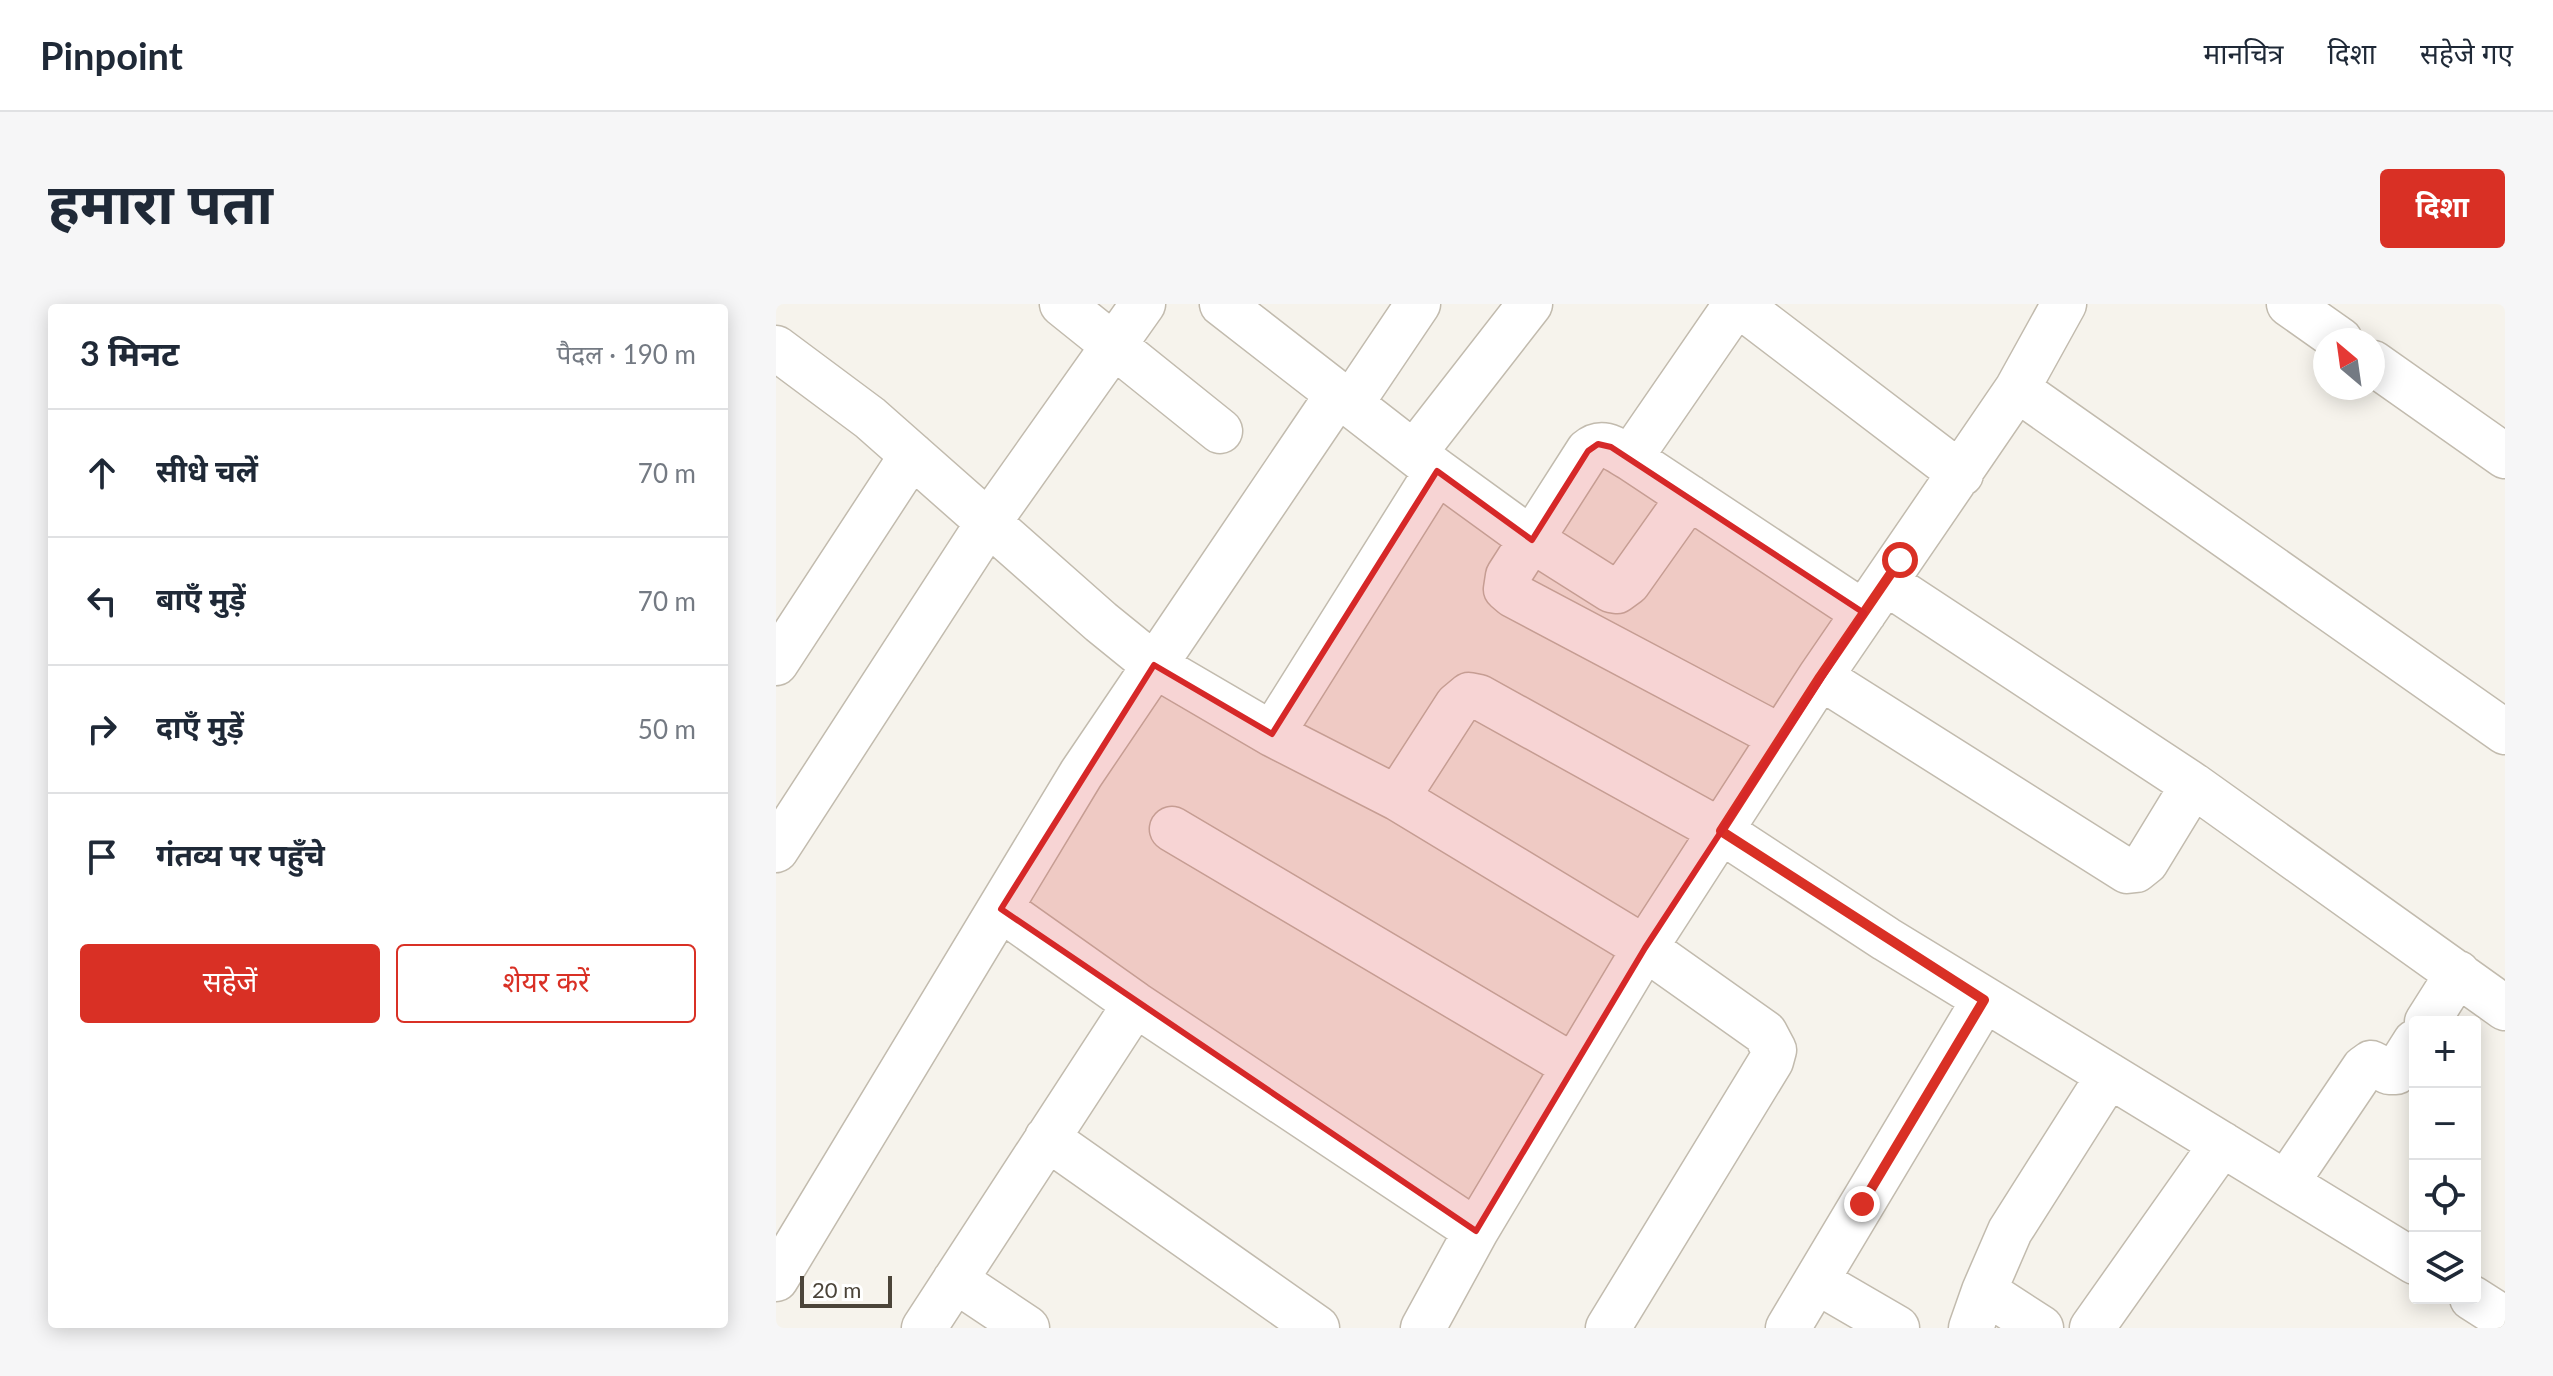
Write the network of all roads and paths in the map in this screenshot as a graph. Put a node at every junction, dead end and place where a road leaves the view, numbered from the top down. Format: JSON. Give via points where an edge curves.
{"nodes":[{"id":1,"x":1062,"y":304,"type":"edge"},
{"id":2,"x":1143,"y":304,"type":"edge"},
{"id":3,"x":1222,"y":304,"type":"edge"},
{"id":4,"x":1418,"y":304,"type":"edge"},
{"id":5,"x":1530,"y":304,"type":"edge"},
{"id":6,"x":1737,"y":304,"type":"edge"},
{"id":7,"x":2064,"y":304,"type":"edge"},
{"id":8,"x":2289,"y":304,"type":"edge"},
{"id":9,"x":2323,"y":328,"type":"edge"},
{"id":10,"x":1113,"y":345,"type":"junction"},
{"id":11,"x":776,"y":348,"type":"edge"},
{"id":12,"x":2385,"y":371,"type":"edge"},
{"id":13,"x":2017,"y":389,"type":"junction"},
{"id":14,"x":1344,"y":399,"type":"junction"},
{"id":15,"x":1220,"y":431,"type":"dead end"},
{"id":16,"x":912,"y":455,"type":"junction"},
{"id":17,"x":2505,"y":456,"type":"edge"},
{"id":18,"x":1630,"y":458,"type":"junction"},
{"id":19,"x":1425,"y":462,"type":"junction"},
{"id":20,"x":1961,"y":474,"type":"junction"},
{"id":21,"x":1689,"y":497,"type":"junction"},
{"id":22,"x":988,"y":523,"type":"junction"},
{"id":23,"x":1532,"y":540,"type":"junction"},
{"id":24,"x":1875,"y":598,"type":"junction"},
{"id":25,"x":776,"y":663,"type":"edge"},
{"id":26,"x":1154,"y":665,"type":"junction"},
{"id":27,"x":1820,"y":677,"type":"junction"},
{"id":28,"x":2505,"y":732,"type":"edge"},
{"id":29,"x":1272,"y":734,"type":"junction"},
{"id":30,"x":1781,"y":737,"type":"junction"},
{"id":31,"x":2193,"y":785,"type":"junction"},
{"id":32,"x":1397,"y":798,"type":"junction"},
{"id":33,"x":1172,"y":829,"type":"dead end"},
{"id":34,"x":1721,"y":831,"type":"junction"},
{"id":35,"x":776,"y":850,"type":"edge"},
{"id":36,"x":1001,"y":909,"type":"junction"},
{"id":37,"x":1645,"y":948,"type":"junction"},
{"id":38,"x":2458,"y":973,"type":"junction"},
{"id":39,"x":1984,"y":1000,"type":"junction"},
{"id":40,"x":1135,"y":1004,"type":"junction"},
{"id":41,"x":2505,"y":1008,"type":"edge"},
{"id":42,"x":2431,"y":1016,"type":"edge"},
{"id":43,"x":2409,"y":1051,"type":"edge"},
{"id":44,"x":1573,"y":1066,"type":"junction"},
{"id":45,"x":2109,"y":1075,"type":"junction"},
{"id":46,"x":1047,"y":1138,"type":"junction"},
{"id":47,"x":2222,"y":1144,"type":"junction"},
{"id":48,"x":2287,"y":1182,"type":"junction"},
{"id":49,"x":1476,"y":1231,"type":"junction"},
{"id":50,"x":2409,"y":1258,"type":"edge"},
{"id":51,"x":776,"y":1279,"type":"edge"},
{"id":52,"x":955,"y":1280,"type":"junction"},
{"id":53,"x":1816,"y":1281,"type":"junction"},
{"id":54,"x":1978,"y":1309,"type":"edge"},
{"id":55,"x":924,"y":1328,"type":"edge"},
{"id":56,"x":1027,"y":1328,"type":"edge"},
{"id":57,"x":1317,"y":1328,"type":"edge"},
{"id":58,"x":1423,"y":1328,"type":"edge"},
{"id":59,"x":1608,"y":1328,"type":"edge"},
{"id":60,"x":1788,"y":1328,"type":"edge"},
{"id":61,"x":1897,"y":1328,"type":"edge"},
{"id":62,"x":2041,"y":1328,"type":"edge"},
{"id":63,"x":2092,"y":1328,"type":"edge"}],
"edges":[{"from":1,"to":10,"type":"street"},
{"from":2,"to":10,"type":"street"},
{"from":3,"to":14,"type":"street"},
{"from":4,"to":14,"type":"street"},
{"from":5,"to":19,"type":"street"},
{"from":6,"to":18,"type":"street"},
{"from":6,"to":20,"type":"street"},
{"from":7,"to":13,"type":"street"},
{"from":8,"to":9,"type":"street"},
{"from":10,"to":15,"type":"street"},
{"from":10,"to":22,"type":"street"},
{"from":11,"to":16,"type":"street"},
{"from":12,"to":17,"type":"street"},
{"from":13,"to":20,"type":"street"},
{"from":13,"to":28,"type":"street"},
{"from":14,"to":19,"type":"street"},
{"from":14,"to":26,"type":"street"},
{"from":16,"to":22,"type":"street"},
{"from":16,"to":25,"type":"street"},
{"from":18,"to":21,"type":"street"},
{"from":18,"to":23,"type":"street","via":[[1604,444],[1593,446]]},
{"from":19,"to":23,"type":"street"},
{"from":19,"to":29,"type":"street"},
{"from":20,"to":24,"type":"street"},
{"from":21,"to":23,"type":"street","via":[[1617,591]]},
{"from":21,"to":24,"type":"street"},
{"from":22,"to":26,"type":"street"},
{"from":22,"to":35,"type":"street"},
{"from":23,"to":30,"type":"street","via":[[1505,583],[1513,595]]},
{"from":24,"to":27,"type":"street"},
{"from":24,"to":31,"type":"street"},
{"from":26,"to":29,"type":"street"},
{"from":26,"to":36,"type":"street"},
{"from":27,"to":30,"type":"street"},
{"from":27,"to":31,"type":"street","via":[[2127,871],[2146,862]]},
{"from":29,"to":32,"type":"street"},
{"from":30,"to":34,"type":"street"},
{"from":31,"to":38,"type":"street"},
{"from":32,"to":34,"type":"street","via":[[1457,705],[1469,695]]},
{"from":32,"to":37,"type":"street"},
{"from":33,"to":44,"type":"street"},
{"from":34,"to":37,"type":"street"},
{"from":34,"to":39,"type":"street"},
{"from":36,"to":40,"type":"street"},
{"from":36,"to":51,"type":"street"},
{"from":37,"to":44,"type":"street"},
{"from":37,"to":59,"type":"street","via":[[1759,1028],[1774,1050]]},
{"from":38,"to":41,"type":"street"},
{"from":38,"to":42,"type":"street"},
{"from":39,"to":45,"type":"street"},
{"from":39,"to":53,"type":"street"},
{"from":40,"to":46,"type":"street"},
{"from":40,"to":49,"type":"street"},
{"from":43,"to":48,"type":"street","via":[[2396,1072],[2371,1063],[2364,1068]]},
{"from":44,"to":49,"type":"street"},
{"from":45,"to":47,"type":"street"},
{"from":45,"to":54,"type":"street","via":[[2010,1231]]},
{"from":46,"to":52,"type":"street"},
{"from":46,"to":57,"type":"street"},
{"from":47,"to":48,"type":"street"},
{"from":47,"to":63,"type":"street"},
{"from":48,"to":50,"type":"street"},
{"from":49,"to":58,"type":"street"},
{"from":52,"to":55,"type":"street"},
{"from":52,"to":56,"type":"street"},
{"from":53,"to":60,"type":"street"},
{"from":53,"to":61,"type":"street"},
{"from":54,"to":62,"type":"street"}]}
